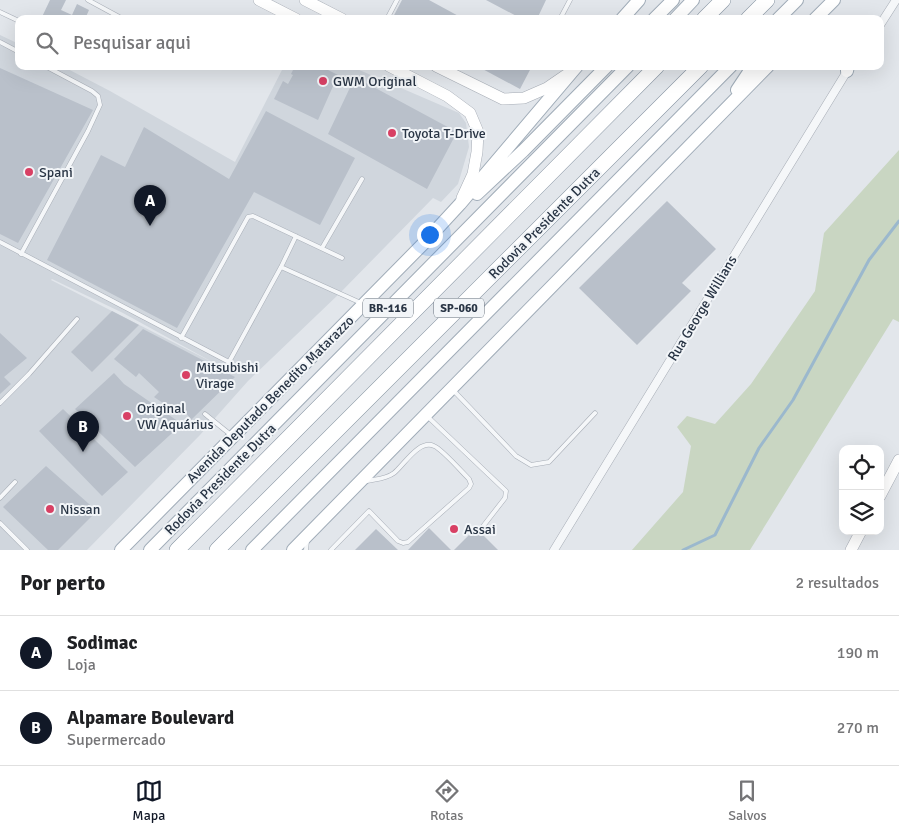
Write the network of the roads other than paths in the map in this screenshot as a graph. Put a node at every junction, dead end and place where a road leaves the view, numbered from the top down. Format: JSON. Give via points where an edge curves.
{"nodes":[{"id":1,"x":88,"y":0,"type":"edge"},
{"id":2,"x":259,"y":0,"type":"edge"},
{"id":3,"x":305,"y":0,"type":"edge"},
{"id":4,"x":397,"y":0,"type":"edge"},
{"id":5,"x":570,"y":0,"type":"edge"},
{"id":6,"x":639,"y":0,"type":"edge"},
{"id":7,"x":673,"y":0,"type":"edge"},
{"id":8,"x":693,"y":0,"type":"edge"},
{"id":9,"x":723,"y":0,"type":"edge"},
{"id":10,"x":767,"y":0,"type":"edge"},
{"id":11,"x":797,"y":0,"type":"edge"},
{"id":12,"x":806,"y":0,"type":"edge"},
{"id":13,"x":834,"y":0,"type":"edge"},
{"id":14,"x":896,"y":0,"type":"edge"},
{"id":15,"x":0,"y":12,"type":"edge"},
{"id":16,"x":116,"y":15,"type":"edge"},
{"id":17,"x":288,"y":15,"type":"edge"},
{"id":18,"x":334,"y":15,"type":"edge"},
{"id":19,"x":389,"y":15,"type":"edge"},
{"id":20,"x":562,"y":15,"type":"edge"},
{"id":21,"x":626,"y":15,"type":"edge"},
{"id":22,"x":658,"y":15,"type":"edge"},
{"id":23,"x":678,"y":15,"type":"edge"},
{"id":24,"x":708,"y":15,"type":"edge"},
{"id":25,"x":752,"y":15,"type":"edge"},
{"id":26,"x":782,"y":15,"type":"edge"},
{"id":27,"x":794,"y":15,"type":"edge"},
{"id":28,"x":819,"y":15,"type":"edge"},
{"id":29,"x":15,"y":19,"type":"edge"},
{"id":30,"x":884,"y":19,"type":"edge"},
{"id":31,"x":0,"y":42,"type":"edge"},
{"id":32,"x":15,"y":50,"type":"edge"},
{"id":33,"x":53,"y":70,"type":"edge"},
{"id":34,"x":397,"y":70,"type":"edge"},
{"id":35,"x":444,"y":70,"type":"edge"},
{"id":36,"x":572,"y":70,"type":"edge"},
{"id":37,"x":573,"y":70,"type":"edge"},
{"id":38,"x":603,"y":70,"type":"edge"},
{"id":39,"x":624,"y":70,"type":"edge"},
{"id":40,"x":653,"y":70,"type":"edge"},
{"id":41,"x":697,"y":70,"type":"edge"},
{"id":42,"x":727,"y":70,"type":"edge"},
{"id":43,"x":750,"y":70,"type":"edge"},
{"id":44,"x":764,"y":70,"type":"edge"},
{"id":45,"x":847,"y":70,"type":"edge"},
{"id":46,"x":724,"y":112,"type":"junction"},
{"id":47,"x":362,"y":179,"type":"dead end"},
{"id":48,"x":460,"y":204,"type":"junction"},
{"id":49,"x":296,"y":236,"type":"junction"},
{"id":50,"x":0,"y":242,"type":"edge"},
{"id":51,"x":424,"y":243,"type":"junction"},
{"id":52,"x":322,"y":248,"type":"junction"},
{"id":53,"x":21,"y":254,"type":"junction"},
{"id":54,"x":342,"y":258,"type":"dead end"},
{"id":55,"x":281,"y":267,"type":"junction"},
{"id":56,"x":364,"y":305,"type":"junction"},
{"id":57,"x":77,"y":319,"type":"dead end"},
{"id":58,"x":181,"y":338,"type":"junction"},
{"id":59,"x":452,"y":388,"type":"junction"},
{"id":60,"x":0,"y":403,"type":"edge"},
{"id":61,"x":595,"y":413,"type":"dead end"},
{"id":62,"x":205,"y":414,"type":"dead end"},
{"id":63,"x":426,"y":415,"type":"junction"},
{"id":64,"x":233,"y":437,"type":"junction"},
{"id":65,"x":899,"y":460,"type":"edge"},
{"id":66,"x":15,"y":482,"type":"dead end"},
{"id":67,"x":360,"y":482,"type":"junction"},
{"id":68,"x":883,"y":490,"type":"edge"},
{"id":69,"x":0,"y":498,"type":"edge"},
{"id":70,"x":0,"y":523,"type":"edge"},
{"id":71,"x":484,"y":525,"type":"dead end"},
{"id":72,"x":308,"y":534,"type":"junction"},
{"id":73,"x":859,"y":535,"type":"edge"},
{"id":74,"x":27,"y":550,"type":"edge"},
{"id":75,"x":121,"y":550,"type":"edge"},
{"id":76,"x":150,"y":550,"type":"edge"},
{"id":77,"x":177,"y":550,"type":"edge"},
{"id":78,"x":217,"y":550,"type":"edge"},
{"id":79,"x":252,"y":550,"type":"edge"},
{"id":80,"x":292,"y":550,"type":"edge"},
{"id":81,"x":306,"y":550,"type":"edge"},
{"id":82,"x":331,"y":550,"type":"edge"},
{"id":83,"x":554,"y":550,"type":"edge"},
{"id":84,"x":852,"y":550,"type":"edge"}],
"edges":[{"from":1,"to":16,"type":"lane"},
{"from":2,"to":17,"type":"main road"},
{"from":3,"to":18,"type":"main road"},
{"from":4,"to":19,"type":"lane"},
{"from":5,"to":20,"type":"lane"},
{"from":6,"to":21,"type":"main road"},
{"from":7,"to":22,"type":"main road"},
{"from":8,"to":23,"type":"main road"},
{"from":9,"to":24,"type":"highway"},
{"from":10,"to":25,"type":"highway"},
{"from":11,"to":26,"type":"main road"},
{"from":12,"to":27,"type":"main road"},
{"from":13,"to":28,"type":"main road"},
{"from":14,"to":30,"type":"street"},
{"from":15,"to":29,"type":"lane"},
{"from":31,"to":32,"type":"lane"},
{"from":33,"to":53,"type":"lane","via":[[92,90],[100,105]]},
{"from":34,"to":48,"type":"main road","via":[[447,96],[470,113],[478,132],[477,152],[473,174]]},
{"from":35,"to":36,"type":"main road","via":[[503,99],[524,98],[547,88]]},
{"from":37,"to":48,"type":"main road","name":"Avenida Deputado Benedito Matarazzo"},
{"from":38,"to":51,"type":"main road","via":[[523,151]]},
{"from":39,"to":76,"type":"main road","name":"Rodovia Presidente Dutra","number":"BR-116"},
{"from":40,"to":77,"type":"highway","name":"Rodovia Presidente Dutra","number":"SP-060"},
{"from":41,"to":78,"type":"highway","name":"Rodovia Presidente Dutra","number":"SP-060"},
{"from":42,"to":79,"type":"main road","name":"Rodovia Presidente Dutra"},
{"from":43,"to":46,"type":"main road"},
{"from":44,"to":46,"type":"main road"},
{"from":45,"to":83,"type":"street","name":"Rua George Willians"},
{"from":46,"to":59,"type":"main road"},
{"from":47,"to":52,"type":"lane"},
{"from":48,"to":51,"type":"main road","name":"Avenida Deputado Benedito Matarazzo"},
{"from":49,"to":52,"type":"lane"},
{"from":49,"to":55,"type":"lane"},
{"from":49,"to":58,"type":"lane","via":[[253,216],[248,217]]},
{"from":50,"to":53,"type":"lane"},
{"from":51,"to":56,"type":"main road","name":"Avenida Deputado Benedito Matarazzo"},
{"from":52,"to":54,"type":"lane"},
{"from":53,"to":58,"type":"lane"},
{"from":55,"to":56,"type":"lane"},
{"from":55,"to":58,"type":"lane","via":[[229,362]]},
{"from":56,"to":64,"type":"main road","name":"Avenida Deputado Benedito Matarazzo"},
{"from":57,"to":60,"type":"lane"},
{"from":59,"to":61,"type":"lane","via":[[516,456],[531,465],[549,462]]},
{"from":59,"to":63,"type":"main road"},
{"from":62,"to":64,"type":"lane"},
{"from":63,"to":67,"type":"main road"},
{"from":63,"to":71,"type":"lane","via":[[506,492]]},
{"from":64,"to":75,"type":"main road","name":"Avenida Deputado Benedito Matarazzo"},
{"from":65,"to":68,"type":"main road"},
{"from":66,"to":69,"type":"lane"},
{"from":67,"to":72,"type":"main road"},
{"from":67,"to":82,"type":"lane","via":[[393,474],[420,447],[427,445],[435,446],[471,484],[408,542],[398,541],[369,511]]},
{"from":70,"to":74,"type":"lane"},
{"from":72,"to":80,"type":"main road"},
{"from":72,"to":81,"type":"lane"},
{"from":73,"to":84,"type":"main road"}]}
